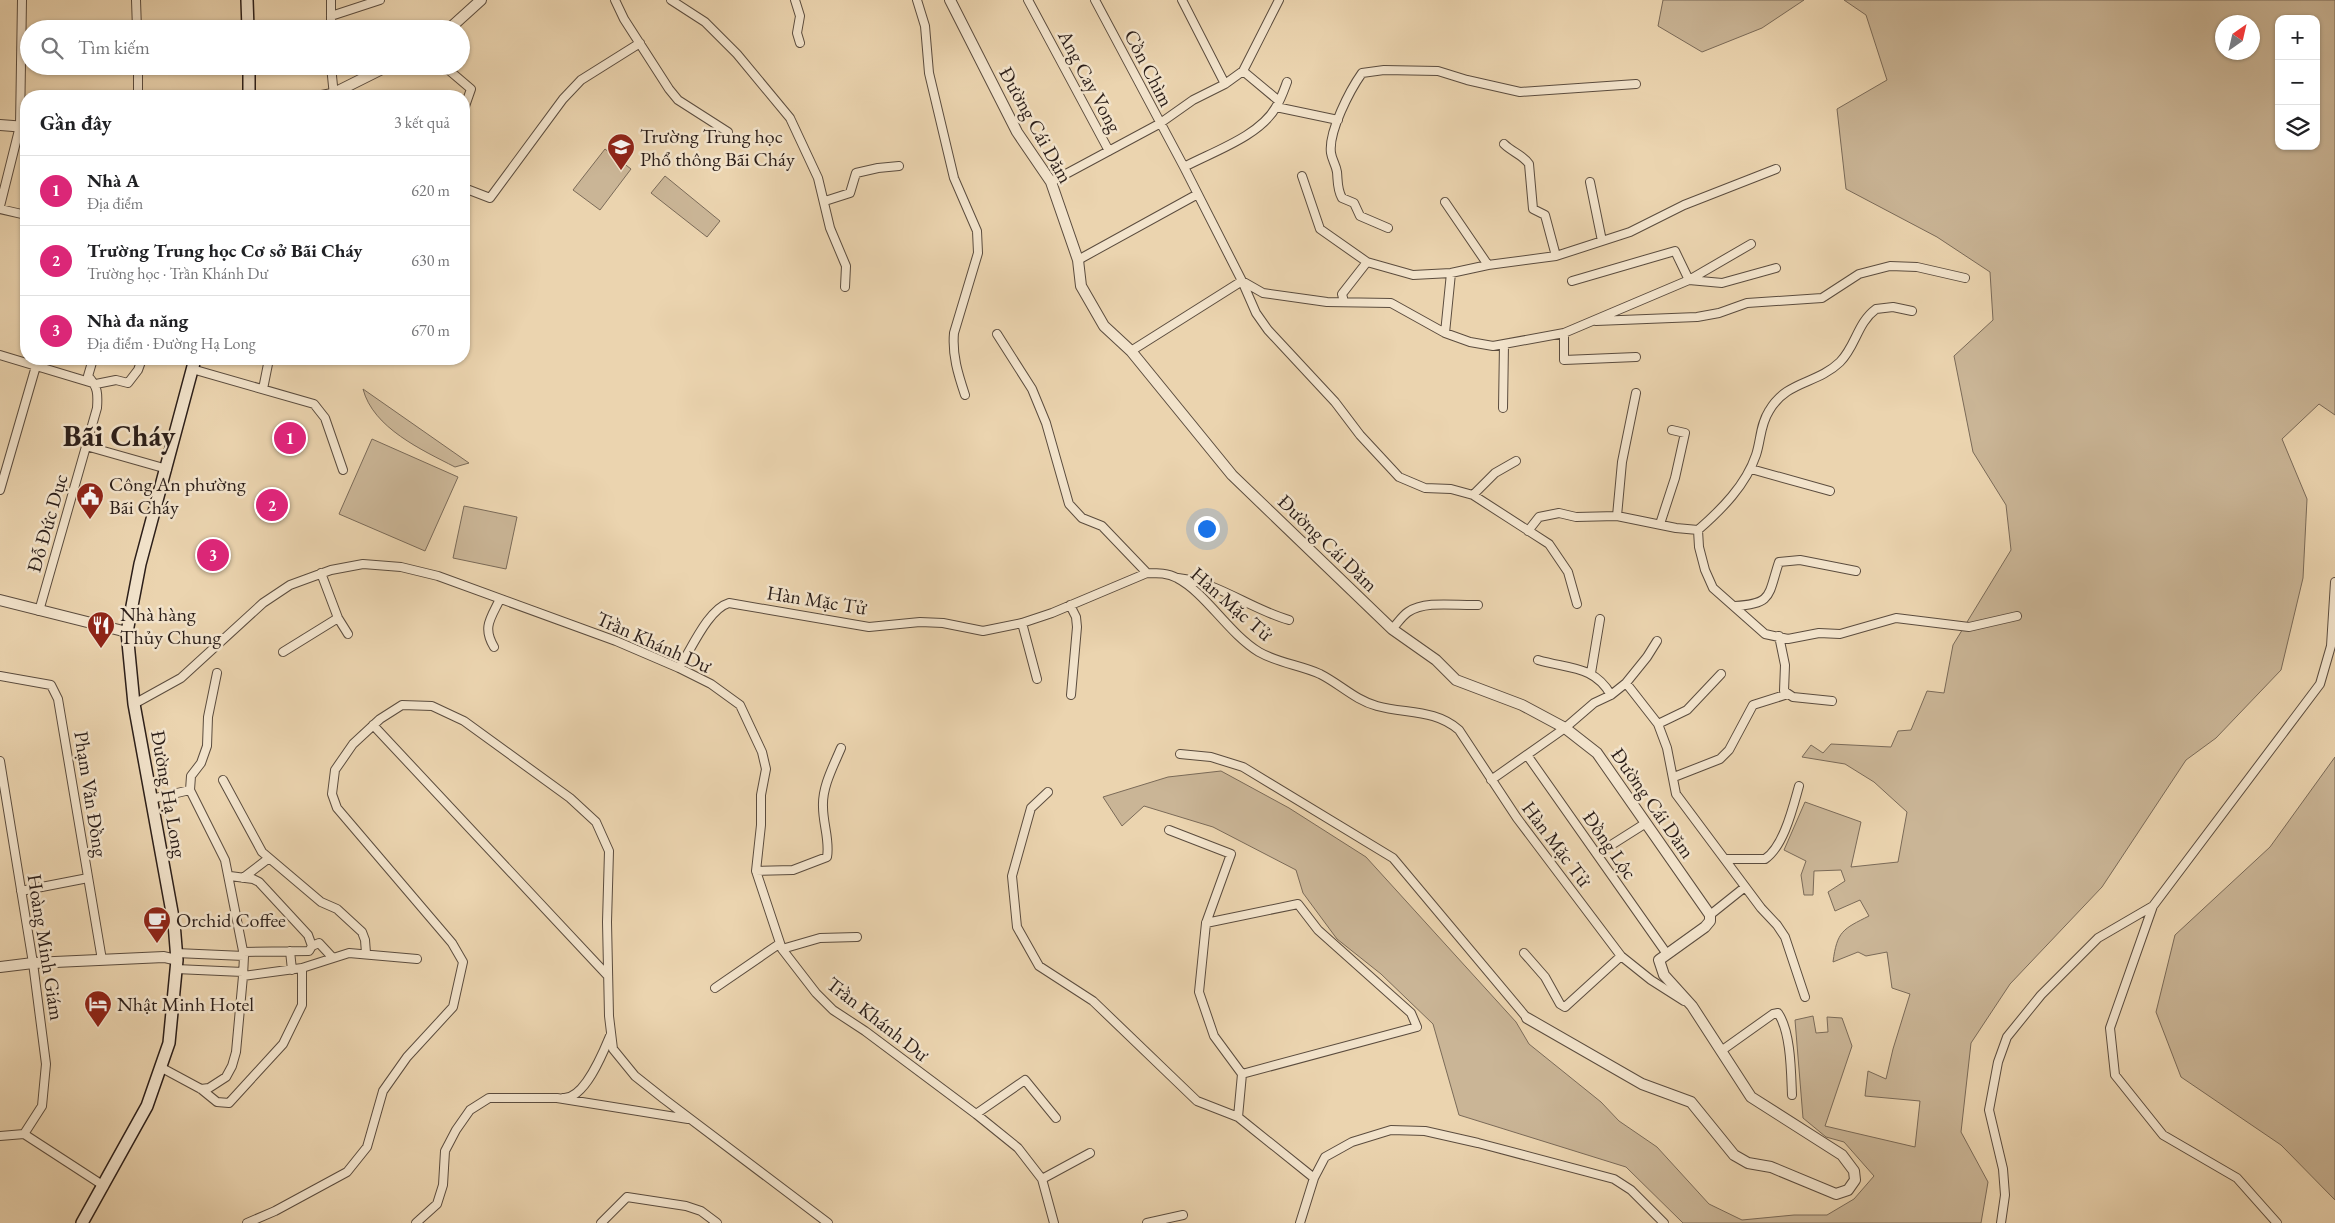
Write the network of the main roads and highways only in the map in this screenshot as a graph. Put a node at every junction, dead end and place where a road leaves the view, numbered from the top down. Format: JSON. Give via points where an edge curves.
{"nodes":[{"id":1,"x":247,"y":0,"type":"edge"},
{"id":2,"x":248,"y":20,"type":"edge"},
{"id":3,"x":249,"y":75,"type":"edge"},
{"id":4,"x":250,"y":90,"type":"edge"},
{"id":5,"x":194,"y":365,"type":"edge"},
{"id":6,"x":82,"y":1223,"type":"edge"}],
"edges":[{"from":1,"to":2,"type":"main road"},
{"from":3,"to":4,"type":"main road"},
{"from":5,"to":6,"type":"main road","name":"Đường Hạ Long","via":[[140,564],[127,632],[134,704],[174,923],[177,961],[169,1043],[147,1106]]}]}
